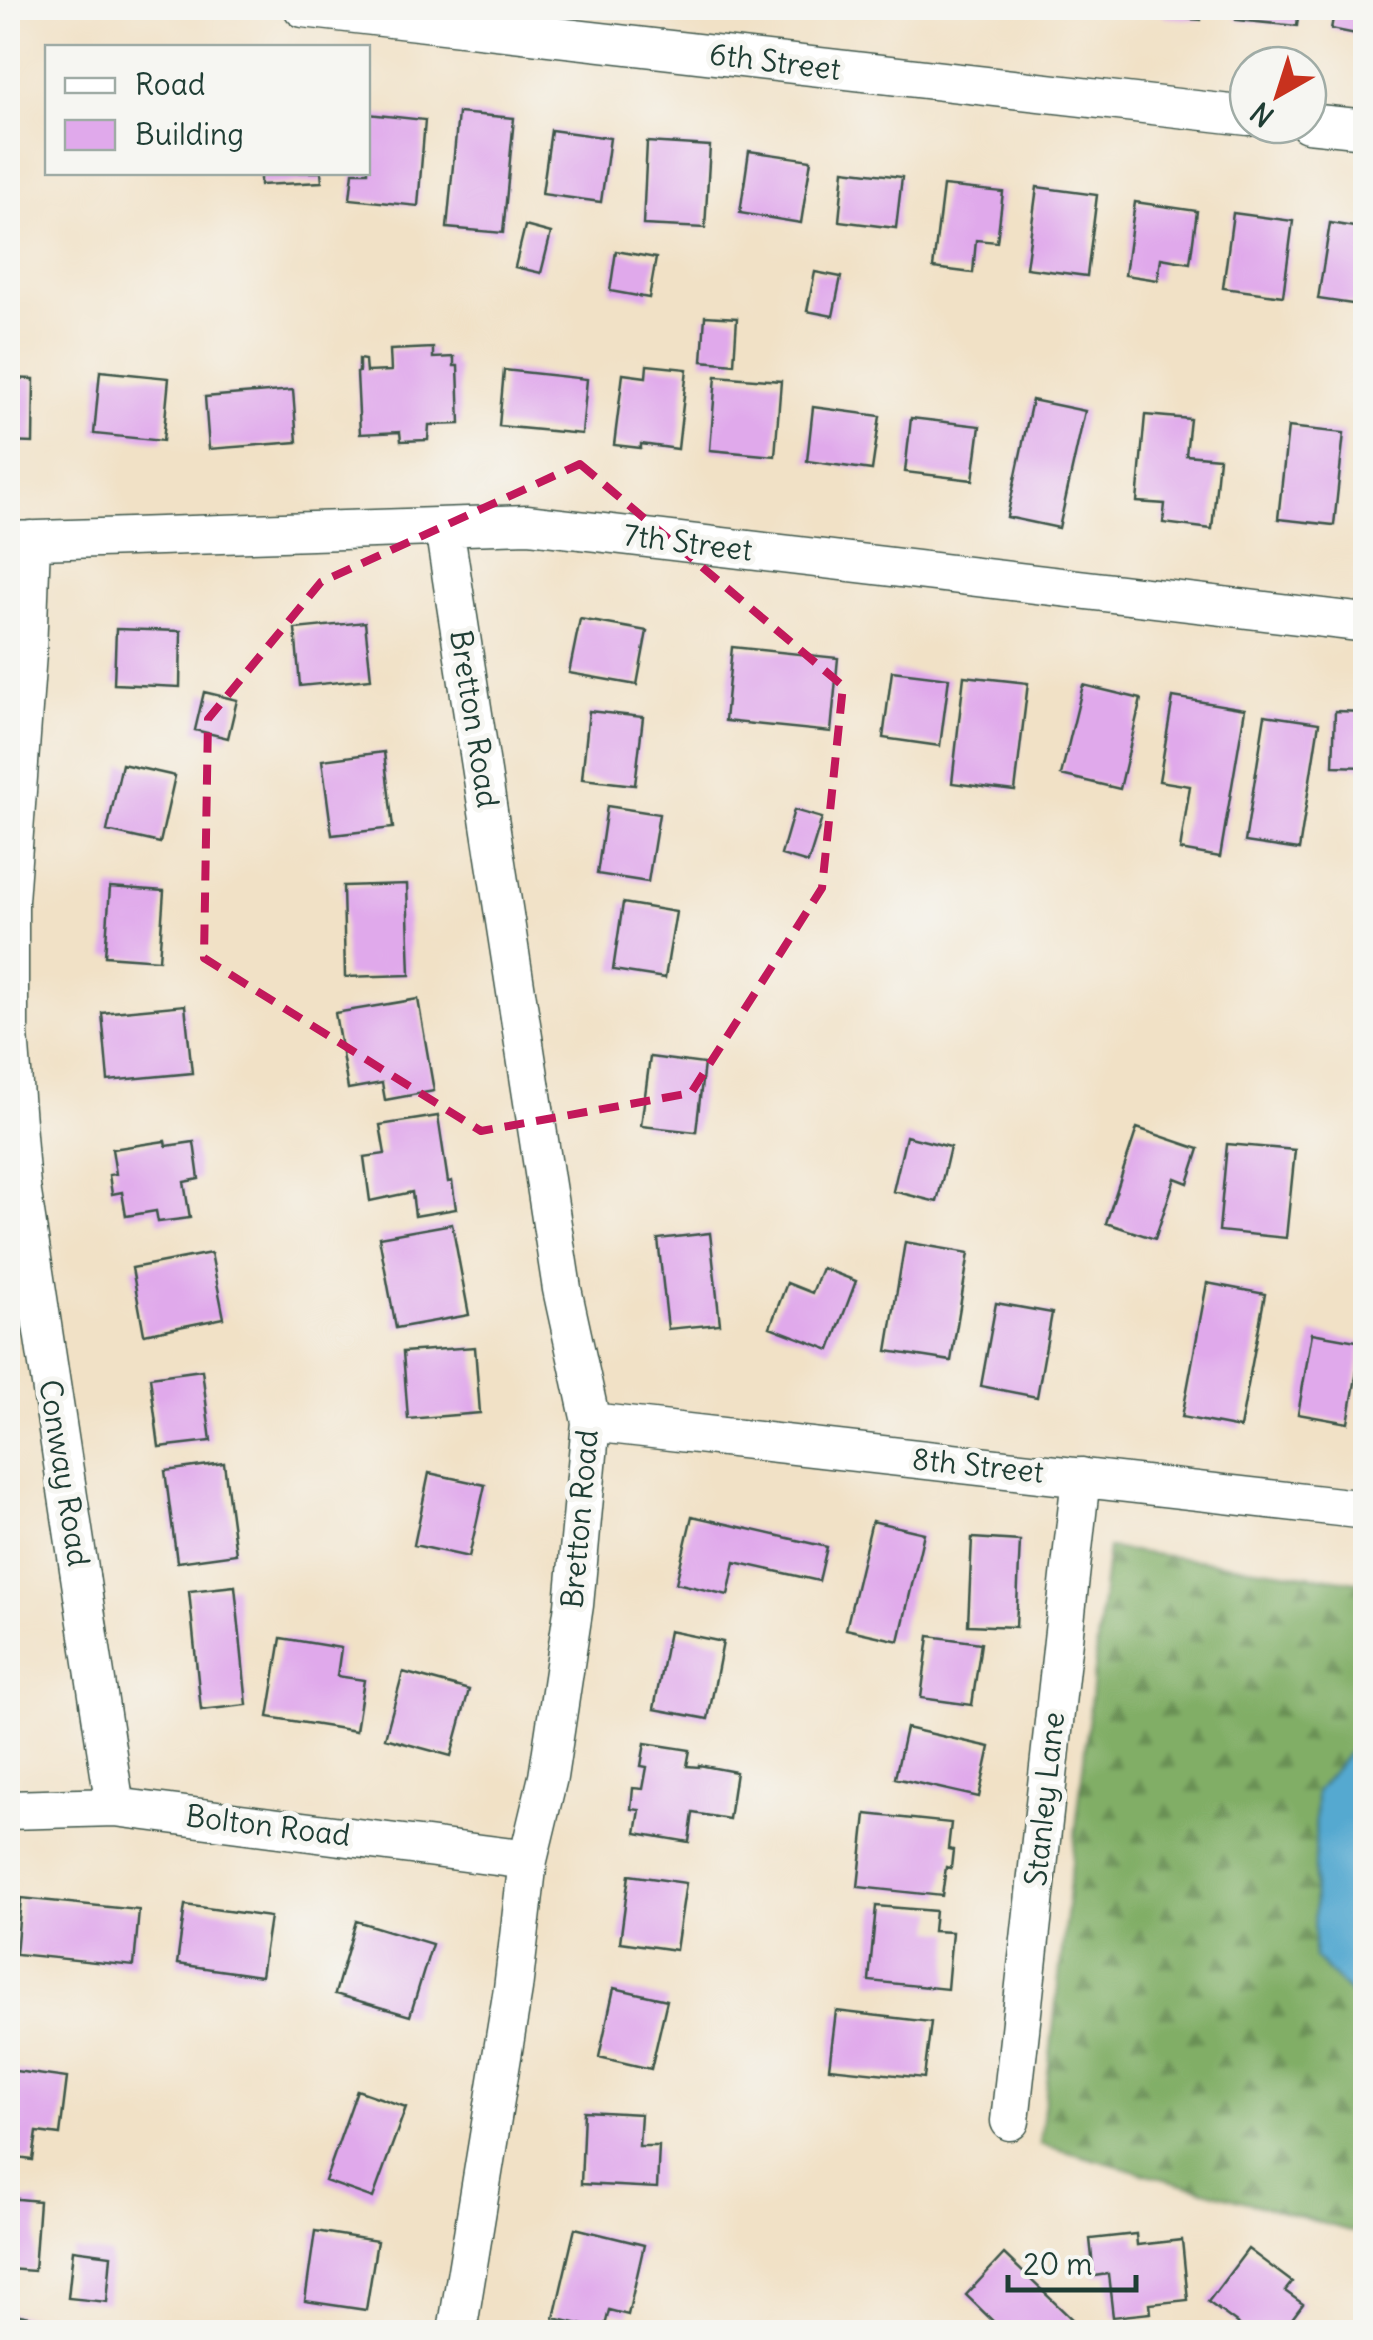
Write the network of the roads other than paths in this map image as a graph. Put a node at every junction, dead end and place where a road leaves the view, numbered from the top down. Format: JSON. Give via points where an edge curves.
{"nodes":[{"id":1,"x":302,"y":8,"type":"edge"},
{"id":2,"x":1228,"y":114,"type":"edge"},
{"id":3,"x":1328,"y":125,"type":"edge"},
{"id":4,"x":1366,"y":129,"type":"edge"},
{"id":5,"x":444,"y":528,"type":"junction"},
{"id":6,"x":19,"y":540,"type":"edge"},
{"id":7,"x":1366,"y":623,"type":"edge"},
{"id":8,"x":590,"y":1422,"type":"junction"},
{"id":9,"x":1081,"y":1477,"type":"junction"},
{"id":10,"x":1366,"y":1510,"type":"edge"},
{"id":11,"x":115,"y":1807,"type":"junction"},
{"id":12,"x":8,"y":1810,"type":"edge"},
{"id":13,"x":528,"y":1860,"type":"junction"},
{"id":14,"x":1010,"y":2121,"type":"dead end"},
{"id":15,"x":458,"y":2332,"type":"edge"}],
"edges":[{"from":1,"to":2,"type":"street","name":"6th Street"},
{"from":3,"to":4,"type":"street"},
{"from":5,"to":6,"type":"street","name":"7th Street"},
{"from":5,"to":7,"type":"street","name":"7th Street","via":[[528,524]]},
{"from":5,"to":8,"type":"street","name":"Bretton Road","via":[[562,1289]]},
{"from":6,"to":11,"type":"street","name":"Conway Road","via":[[27,653],[9,900],[8,1034],[21,1186]]},
{"from":8,"to":9,"type":"street","name":"8th Street"},
{"from":8,"to":13,"type":"street","name":"Bretton Road","via":[[574,1605]]},
{"from":9,"to":10,"type":"street","name":"8th Street"},
{"from":9,"to":14,"type":"street","name":"Stanley Lane"},
{"from":11,"to":12,"type":"street","name":"Bolton Road"},
{"from":11,"to":13,"type":"street","name":"Bolton Road"},
{"from":13,"to":15,"type":"street","name":"Bretton Road"}]}
